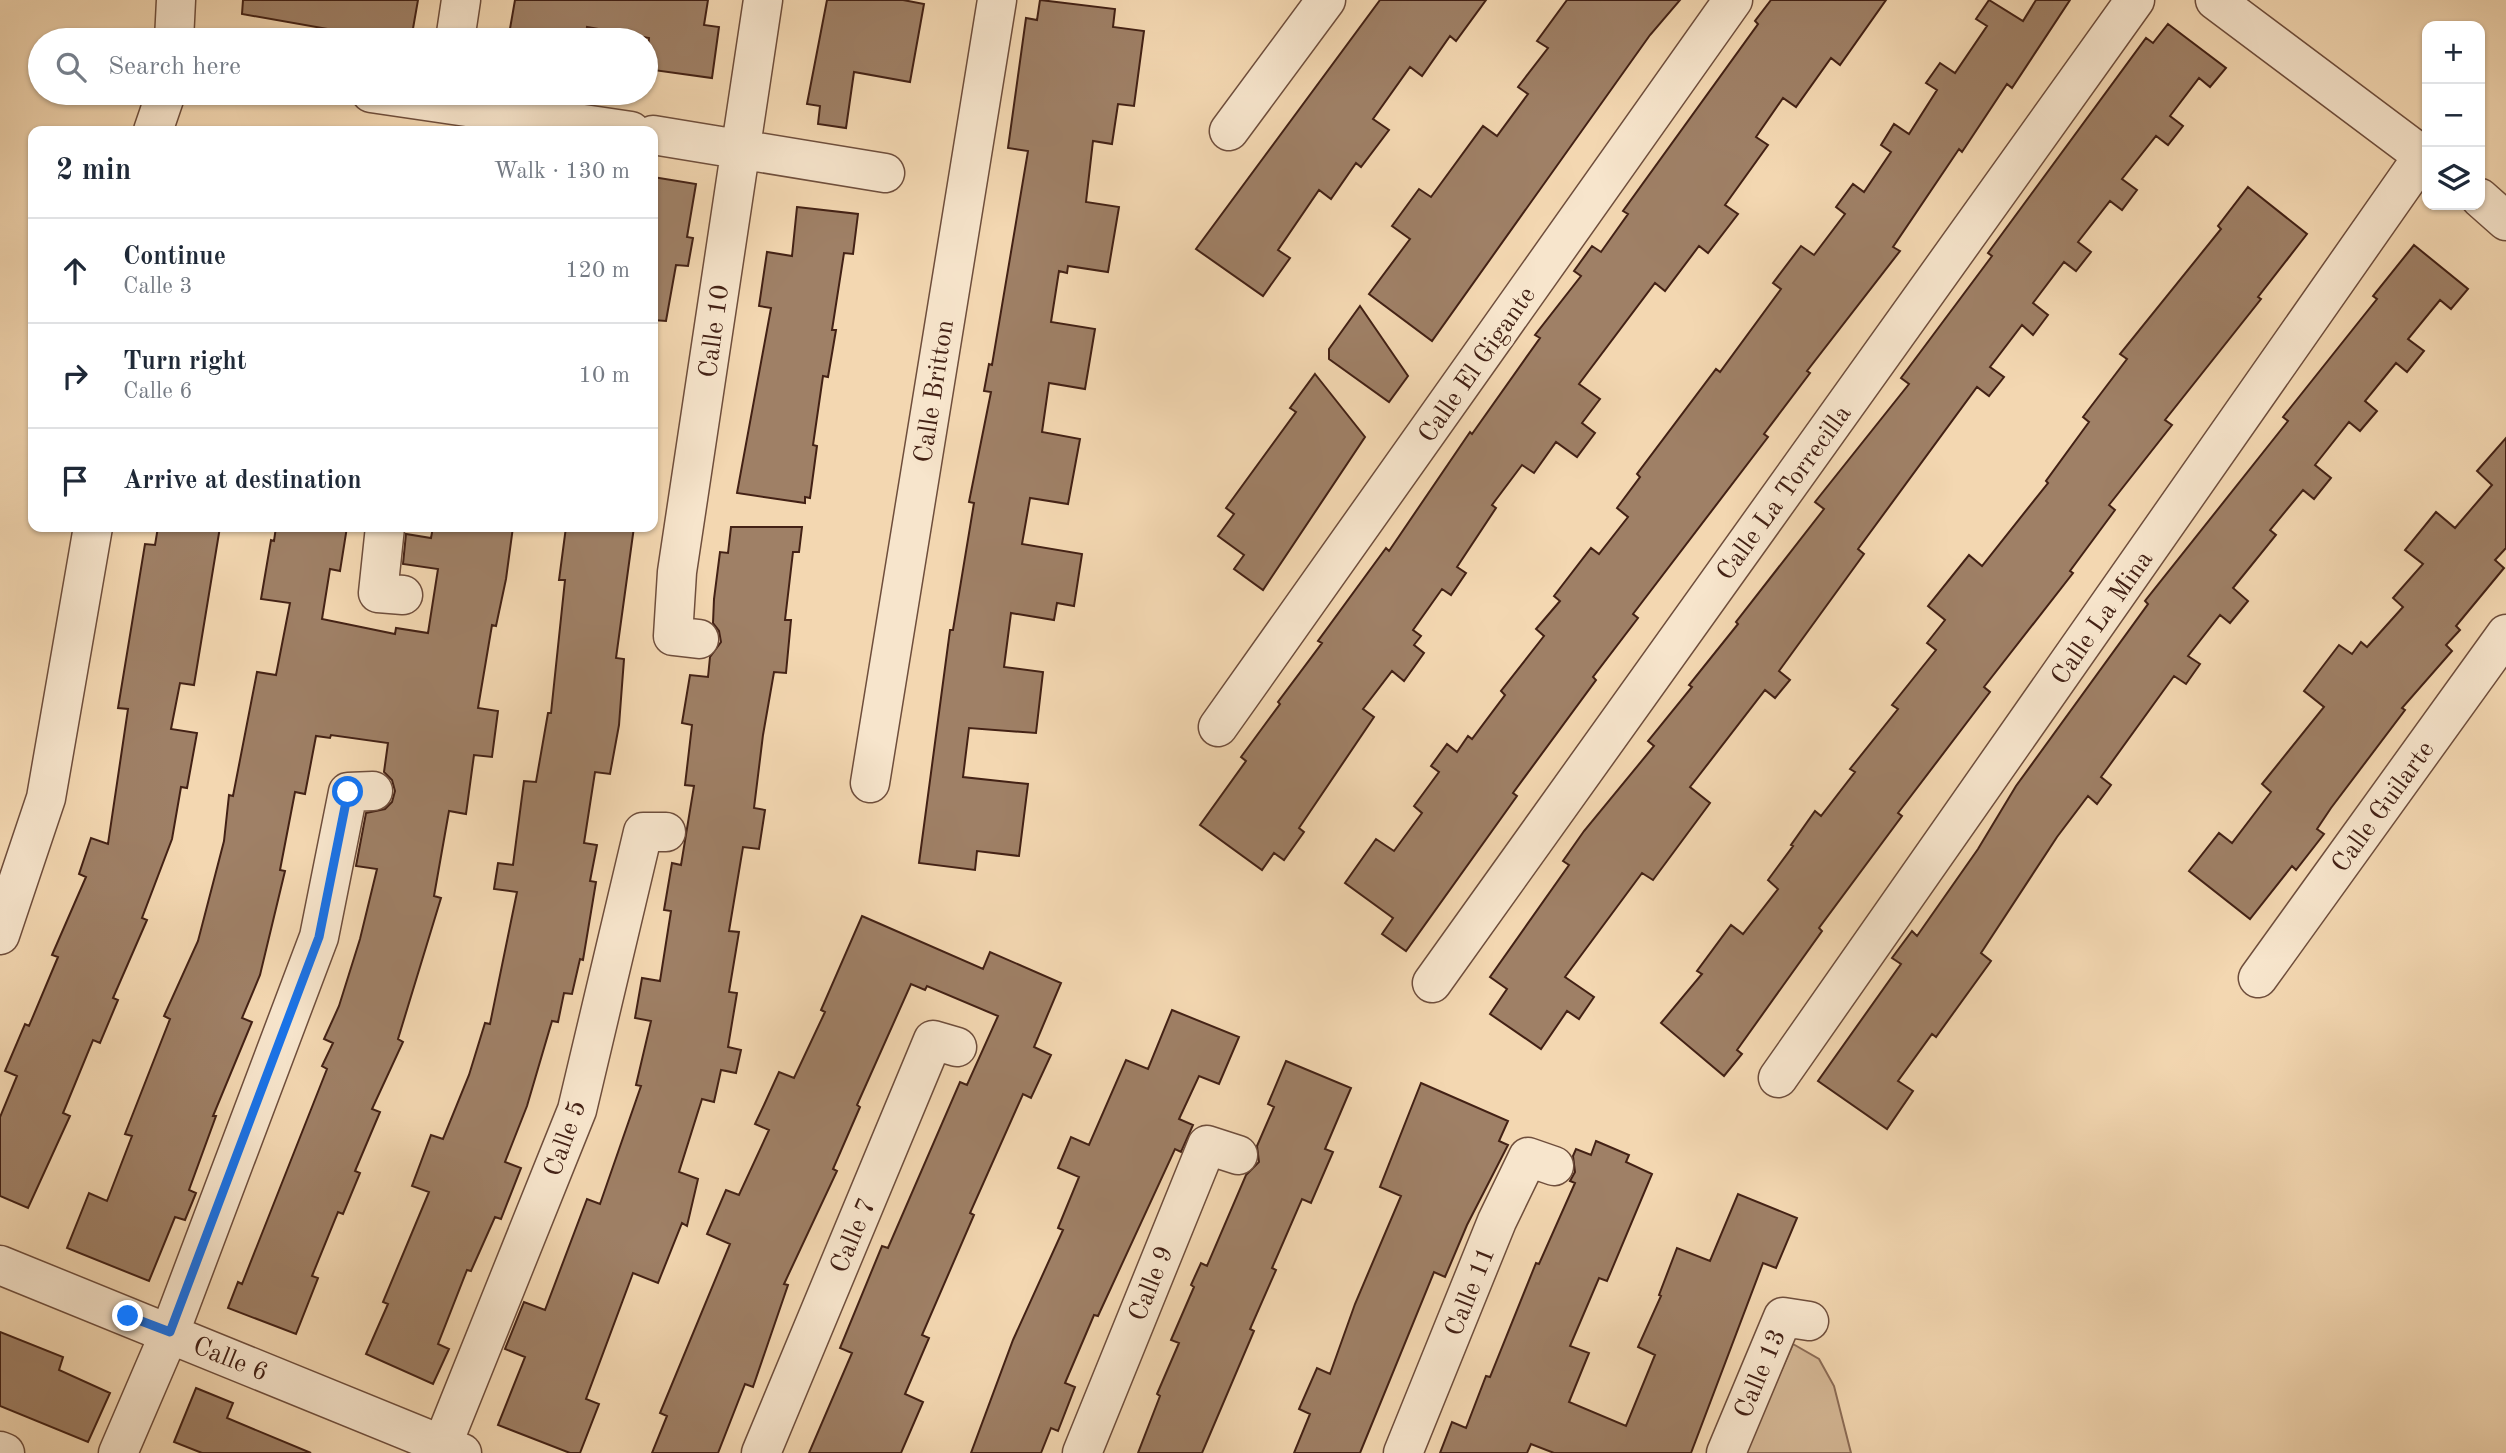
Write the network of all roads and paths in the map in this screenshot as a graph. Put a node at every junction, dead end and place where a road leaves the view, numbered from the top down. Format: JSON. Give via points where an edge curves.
{"nodes":[{"id":1,"x":176,"y":0,"type":"edge"},
{"id":2,"x":461,"y":0,"type":"edge"},
{"id":3,"x":763,"y":0,"type":"edge"},
{"id":4,"x":997,"y":0,"type":"edge"},
{"id":5,"x":1326,"y":0,"type":"edge"},
{"id":6,"x":1733,"y":0,"type":"edge"},
{"id":7,"x":2135,"y":0,"type":"edge"},
{"id":8,"x":2215,"y":0,"type":"edge"},
{"id":9,"x":175,"y":28,"type":"edge"},
{"id":10,"x":457,"y":28,"type":"edge"},
{"id":11,"x":162,"y":105,"type":"edge"},
{"id":12,"x":426,"y":105,"type":"edge"},
{"id":13,"x":444,"y":109,"type":"edge"},
{"id":14,"x":155,"y":126,"type":"edge"},
{"id":15,"x":588,"y":126,"type":"edge"},
{"id":16,"x":1229,"y":131,"type":"dead end"},
{"id":17,"x":658,"y":136,"type":"edge"},
{"id":18,"x":740,"y":148,"type":"junction"},
{"id":19,"x":2422,"y":155,"type":"edge"},
{"id":20,"x":2422,"y":161,"type":"edge"},
{"id":21,"x":885,"y":173,"type":"dead end"},
{"id":22,"x":2485,"y":202,"type":"edge"},
{"id":23,"x":2506,"y":221,"type":"edge"},
{"id":24,"x":92,"y":532,"type":"edge"},
{"id":25,"x":384,"y":532,"type":"edge"},
{"id":26,"x":403,"y":595,"type":"dead end"},
{"id":27,"x":2506,"y":634,"type":"edge"},
{"id":28,"x":699,"y":639,"type":"dead end"},
{"id":29,"x":1218,"y":727,"type":"dead end"},
{"id":30,"x":870,"y":783,"type":"dead end"},
{"id":31,"x":373,"y":791,"type":"dead end"},
{"id":32,"x":666,"y":832,"type":"dead end"},
{"id":33,"x":0,"y":935,"type":"edge"},
{"id":34,"x":2258,"y":978,"type":"dead end"},
{"id":35,"x":1432,"y":983,"type":"dead end"},
{"id":36,"x":957,"y":1047,"type":"dead end"},
{"id":37,"x":1778,"y":1078,"type":"dead end"},
{"id":38,"x":1238,"y":1155,"type":"dead end"},
{"id":39,"x":1554,"y":1166,"type":"dead end"},
{"id":40,"x":0,"y":1265,"type":"edge"},
{"id":41,"x":1809,"y":1321,"type":"dead end"},
{"id":42,"x":170,"y":1332,"type":"junction"},
{"id":43,"x":448,"y":1450,"type":"edge"},
{"id":44,"x":0,"y":1451,"type":"edge"},
{"id":45,"x":5,"y":1453,"type":"edge"},
{"id":46,"x":118,"y":1453,"type":"edge"},
{"id":47,"x":761,"y":1453,"type":"edge"},
{"id":48,"x":1082,"y":1453,"type":"edge"},
{"id":49,"x":1403,"y":1453,"type":"edge"},
{"id":50,"x":1726,"y":1453,"type":"edge"}],
"edges":[{"from":1,"to":9,"type":"street"},
{"from":2,"to":10,"type":"street"},
{"from":3,"to":18,"type":"street","name":"Calle 10"},
{"from":4,"to":30,"type":"street","name":"Calle Britton"},
{"from":5,"to":16,"type":"street"},
{"from":6,"to":29,"type":"street","name":"Calle El Gigante"},
{"from":7,"to":35,"type":"street","name":"Calle La Torrecilla"},
{"from":8,"to":19,"type":"street"},
{"from":11,"to":14,"type":"street"},
{"from":12,"to":13,"type":"street"},
{"from":13,"to":15,"type":"street"},
{"from":17,"to":18,"type":"street"},
{"from":18,"to":21,"type":"street"},
{"from":18,"to":28,"type":"street","name":"Calle 10","via":[[677,572],[673,636]]},
{"from":20,"to":37,"type":"street","name":"Calle La Mina"},
{"from":22,"to":23,"type":"street"},
{"from":24,"to":33,"type":"street","via":[[46,798]]},
{"from":25,"to":26,"type":"street","via":[[378,593]]},
{"from":27,"to":34,"type":"street","name":"Calle Guilarte"},
{"from":31,"to":42,"type":"street","via":[[348,792],[319,937]]},
{"from":32,"to":43,"type":"street","name":"Calle 5","via":[[643,832],[577,1110]]},
{"from":36,"to":47,"type":"street","name":"Calle 7","via":[[933,1040]]},
{"from":38,"to":48,"type":"street","name":"Calle 9","via":[[1208,1145]]},
{"from":39,"to":49,"type":"street","name":"Calle 11","via":[[1528,1157],[1497,1221]]},
{"from":40,"to":42,"type":"street","name":"Calle 6"},
{"from":41,"to":50,"type":"street","name":"Calle 13","via":[[1783,1317]]},
{"from":42,"to":43,"type":"street","name":"Calle 6"},
{"from":42,"to":46,"type":"street"},
{"from":44,"to":45,"type":"street"}]}
